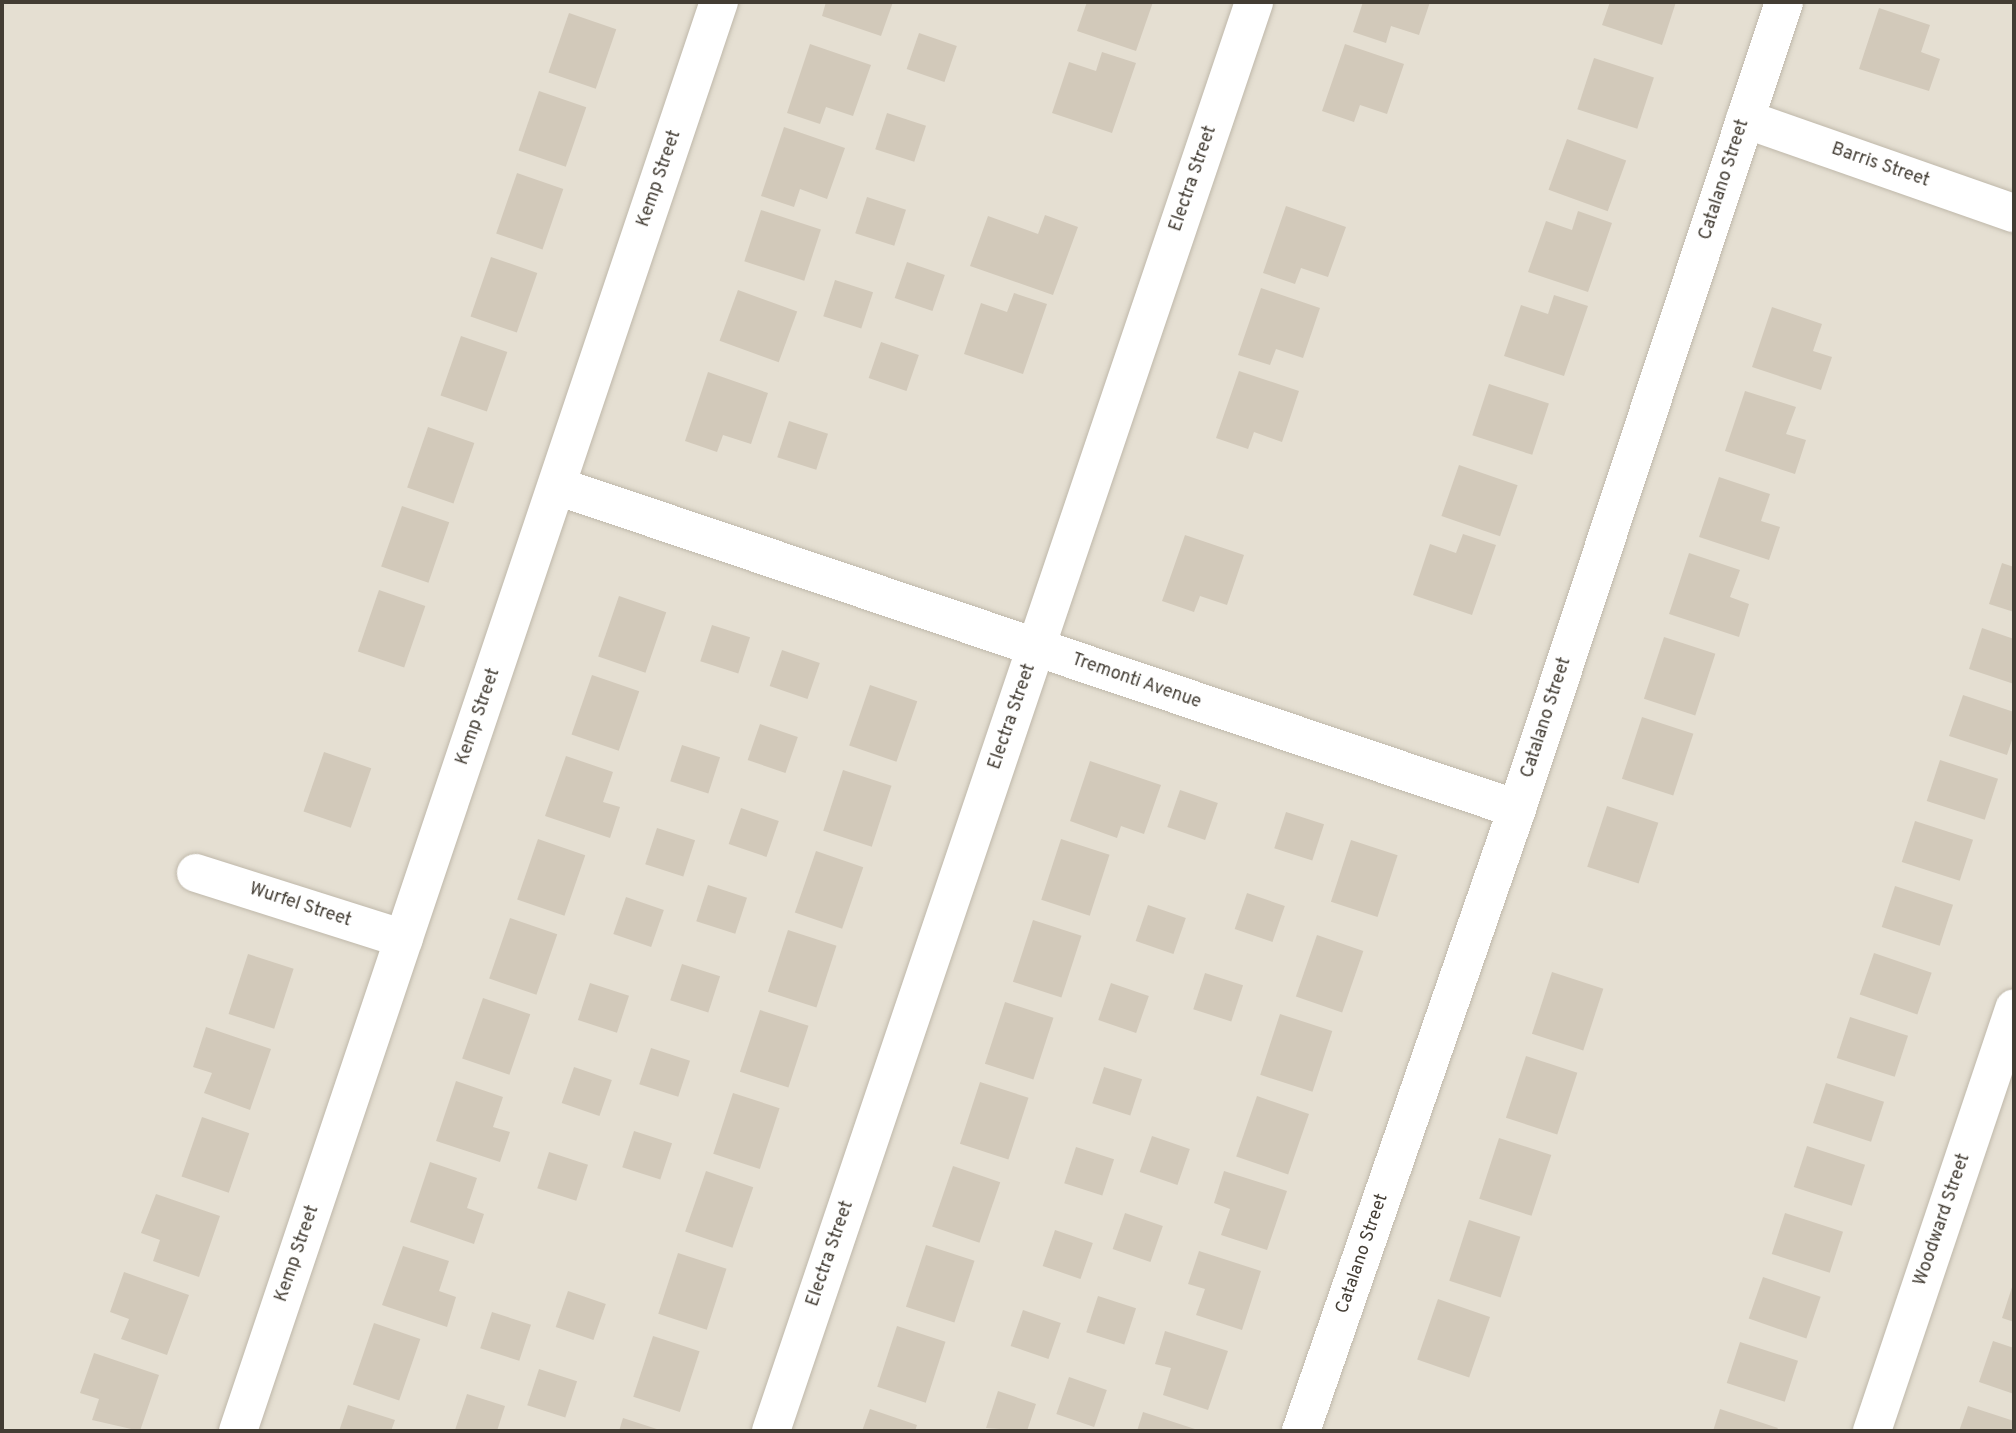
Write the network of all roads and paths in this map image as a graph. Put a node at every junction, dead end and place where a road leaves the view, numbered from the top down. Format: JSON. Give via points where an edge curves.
{"nodes":[{"id":1,"x":719,"y":2,"type":"edge"},
{"id":2,"x":1254,"y":2,"type":"edge"},
{"id":3,"x":1784,"y":2,"type":"edge"},
{"id":4,"x":1745,"y":119,"type":"junction"},
{"id":5,"x":2014,"y":213,"type":"edge"},
{"id":6,"x":557,"y":486,"type":"junction"},
{"id":7,"x":1036,"y":648,"type":"junction"},
{"id":8,"x":1517,"y":809,"type":"junction"},
{"id":9,"x":195,"y":873,"type":"dead end"},
{"id":10,"x":404,"y":939,"type":"junction"},
{"id":11,"x":2014,"y":1008,"type":"edge"},
{"id":12,"x":238,"y":1431,"type":"edge"},
{"id":13,"x":771,"y":1431,"type":"edge"},
{"id":14,"x":1301,"y":1431,"type":"edge"},
{"id":15,"x":1872,"y":1431,"type":"edge"}],
"edges":[{"from":1,"to":6,"type":"street","name":"Kemp Street"},
{"from":2,"to":7,"type":"street","name":"Electra Street"},
{"from":3,"to":4,"type":"street","name":"Catalano Street"},
{"from":4,"to":5,"type":"street","name":"Barris Street"},
{"from":4,"to":8,"type":"street","name":"Catalano Street"},
{"from":6,"to":7,"type":"street","name":"Tremonti Avenue"},
{"from":6,"to":10,"type":"street","name":"Kemp Street"},
{"from":7,"to":8,"type":"street","name":"Tremonti Avenue"},
{"from":7,"to":13,"type":"street","name":"Electra Street"},
{"from":8,"to":14,"type":"street","name":"Catalano Street"},
{"from":9,"to":10,"type":"street","name":"Wurfel Street"},
{"from":10,"to":12,"type":"street","name":"Kemp Street"},
{"from":11,"to":15,"type":"street","name":"Woodward Street"}]}
